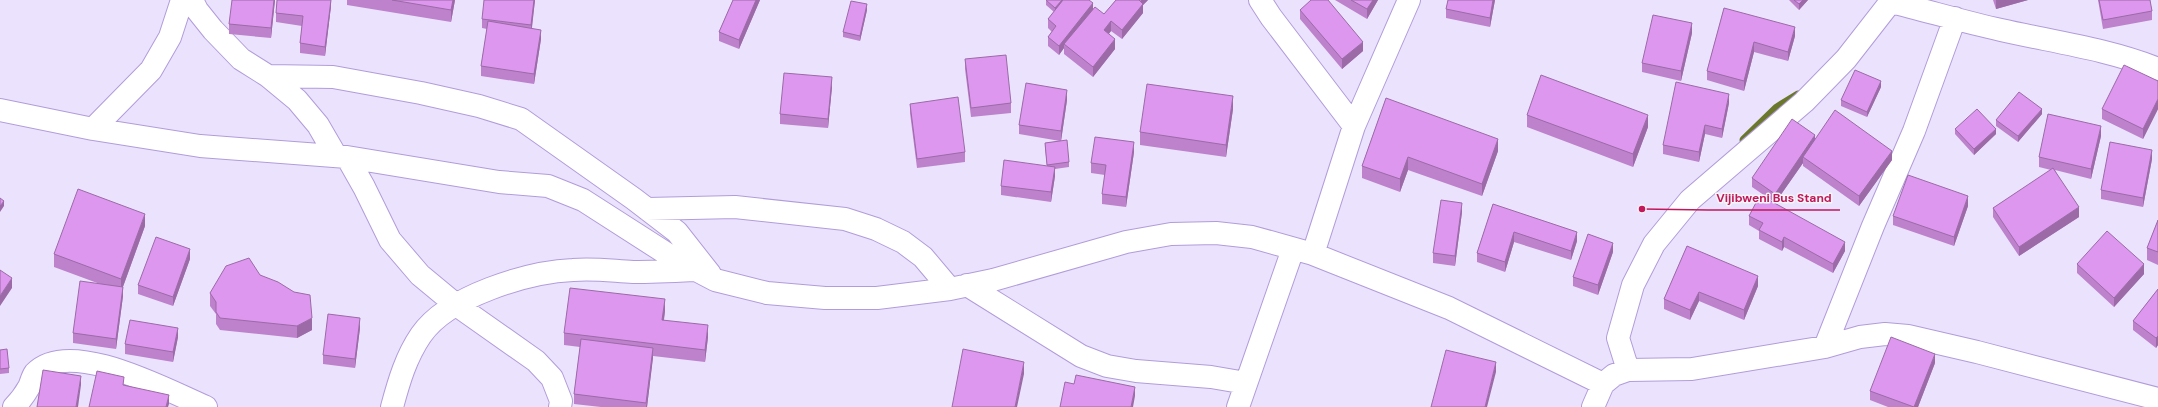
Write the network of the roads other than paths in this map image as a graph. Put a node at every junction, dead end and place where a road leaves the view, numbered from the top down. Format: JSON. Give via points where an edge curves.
{"nodes":[{"id":1,"x":182,"y":0,"type":"edge"},
{"id":2,"x":192,"y":0,"type":"edge"},
{"id":3,"x":1260,"y":0,"type":"edge"},
{"id":4,"x":1409,"y":0,"type":"edge"},
{"id":5,"x":1892,"y":1,"type":"edge"},
{"id":6,"x":1955,"y":18,"type":"junction"},
{"id":7,"x":2158,"y":69,"type":"edge"},
{"id":8,"x":268,"y":76,"type":"junction"},
{"id":9,"x":0,"y":110,"type":"edge"},
{"id":10,"x":1354,"y":126,"type":"junction"},
{"id":11,"x":93,"y":129,"type":"junction"},
{"id":12,"x":342,"y":157,"type":"junction"},
{"id":13,"x":647,"y":209,"type":"junction"},
{"id":14,"x":1303,"y":251,"type":"junction"},
{"id":15,"x":695,"y":270,"type":"junction"},
{"id":16,"x":715,"y":280,"type":"junction"},
{"id":17,"x":959,"y":287,"type":"junction"},
{"id":18,"x":455,"y":304,"type":"junction"},
{"id":19,"x":1825,"y":347,"type":"junction"},
{"id":20,"x":1628,"y":370,"type":"junction"},
{"id":21,"x":1246,"y":383,"type":"junction"},
{"id":22,"x":1603,"y":384,"type":"junction"},
{"id":23,"x":2158,"y":399,"type":"edge"},
{"id":24,"x":14,"y":407,"type":"edge"},
{"id":25,"x":206,"y":407,"type":"edge"},
{"id":26,"x":392,"y":407,"type":"edge"},
{"id":27,"x":560,"y":407,"type":"edge"},
{"id":28,"x":1238,"y":407,"type":"edge"},
{"id":29,"x":1593,"y":407,"type":"edge"}],
"edges":[{"from":1,"to":11,"type":"street","via":[[170,38],[151,70]]},
{"from":2,"to":8,"type":"street","via":[[205,20],[241,59]]},
{"from":3,"to":10,"type":"street"},
{"from":4,"to":10,"type":"street"},
{"from":5,"to":6,"type":"street"},
{"from":5,"to":20,"type":"street","via":[[1846,59],[1804,102],[1690,200],[1654,244],[1633,285],[1618,338]]},
{"from":6,"to":7,"type":"street","via":[[2071,44],[2138,61]]},
{"from":6,"to":19,"type":"street","via":[[1914,131]]},
{"from":8,"to":12,"type":"street","via":[[297,100]]},
{"from":8,"to":13,"type":"street","via":[[333,77],[421,93],[479,106],[521,119]]},
{"from":9,"to":11,"type":"street"},
{"from":10,"to":14,"type":"street"},
{"from":11,"to":12,"type":"street","via":[[200,146]]},
{"from":12,"to":15,"type":"street","via":[[499,182],[548,186],[595,206],[674,259]]},
{"from":12,"to":18,"type":"street","via":[[364,188],[390,240],[420,275]]},
{"from":13,"to":16,"type":"street","via":[[677,232]]},
{"from":13,"to":17,"type":"street","via":[[735,207],[845,219],[876,229],[903,242]]},
{"from":14,"to":17,"type":"street","via":[[1252,237],[1216,233],[1171,234],[1126,242]]},
{"from":14,"to":21,"type":"street"},
{"from":14,"to":22,"type":"street","via":[[1449,308]]},
{"from":15,"to":16,"type":"street"},
{"from":15,"to":18,"type":"street","via":[[572,270],[528,277]]},
{"from":16,"to":17,"type":"street","via":[[767,293],[826,298],[877,298]]},
{"from":17,"to":21,"type":"street","via":[[1081,356],[1107,366]]},
{"from":18,"to":26,"type":"street","via":[[422,333],[402,371]]},
{"from":18,"to":27,"type":"street","via":[[536,361],[552,378],[561,401]]},
{"from":19,"to":20,"type":"street","via":[[1692,369]]},
{"from":19,"to":23,"type":"street","via":[[1860,337],[1885,334],[1908,336]]},
{"from":20,"to":22,"type":"street","via":[[1614,375]]},
{"from":21,"to":28,"type":"street"},
{"from":22,"to":29,"type":"street"},
{"from":24,"to":25,"type":"street","via":[[35,374],[59,361],[85,362],[112,368]]}]}
